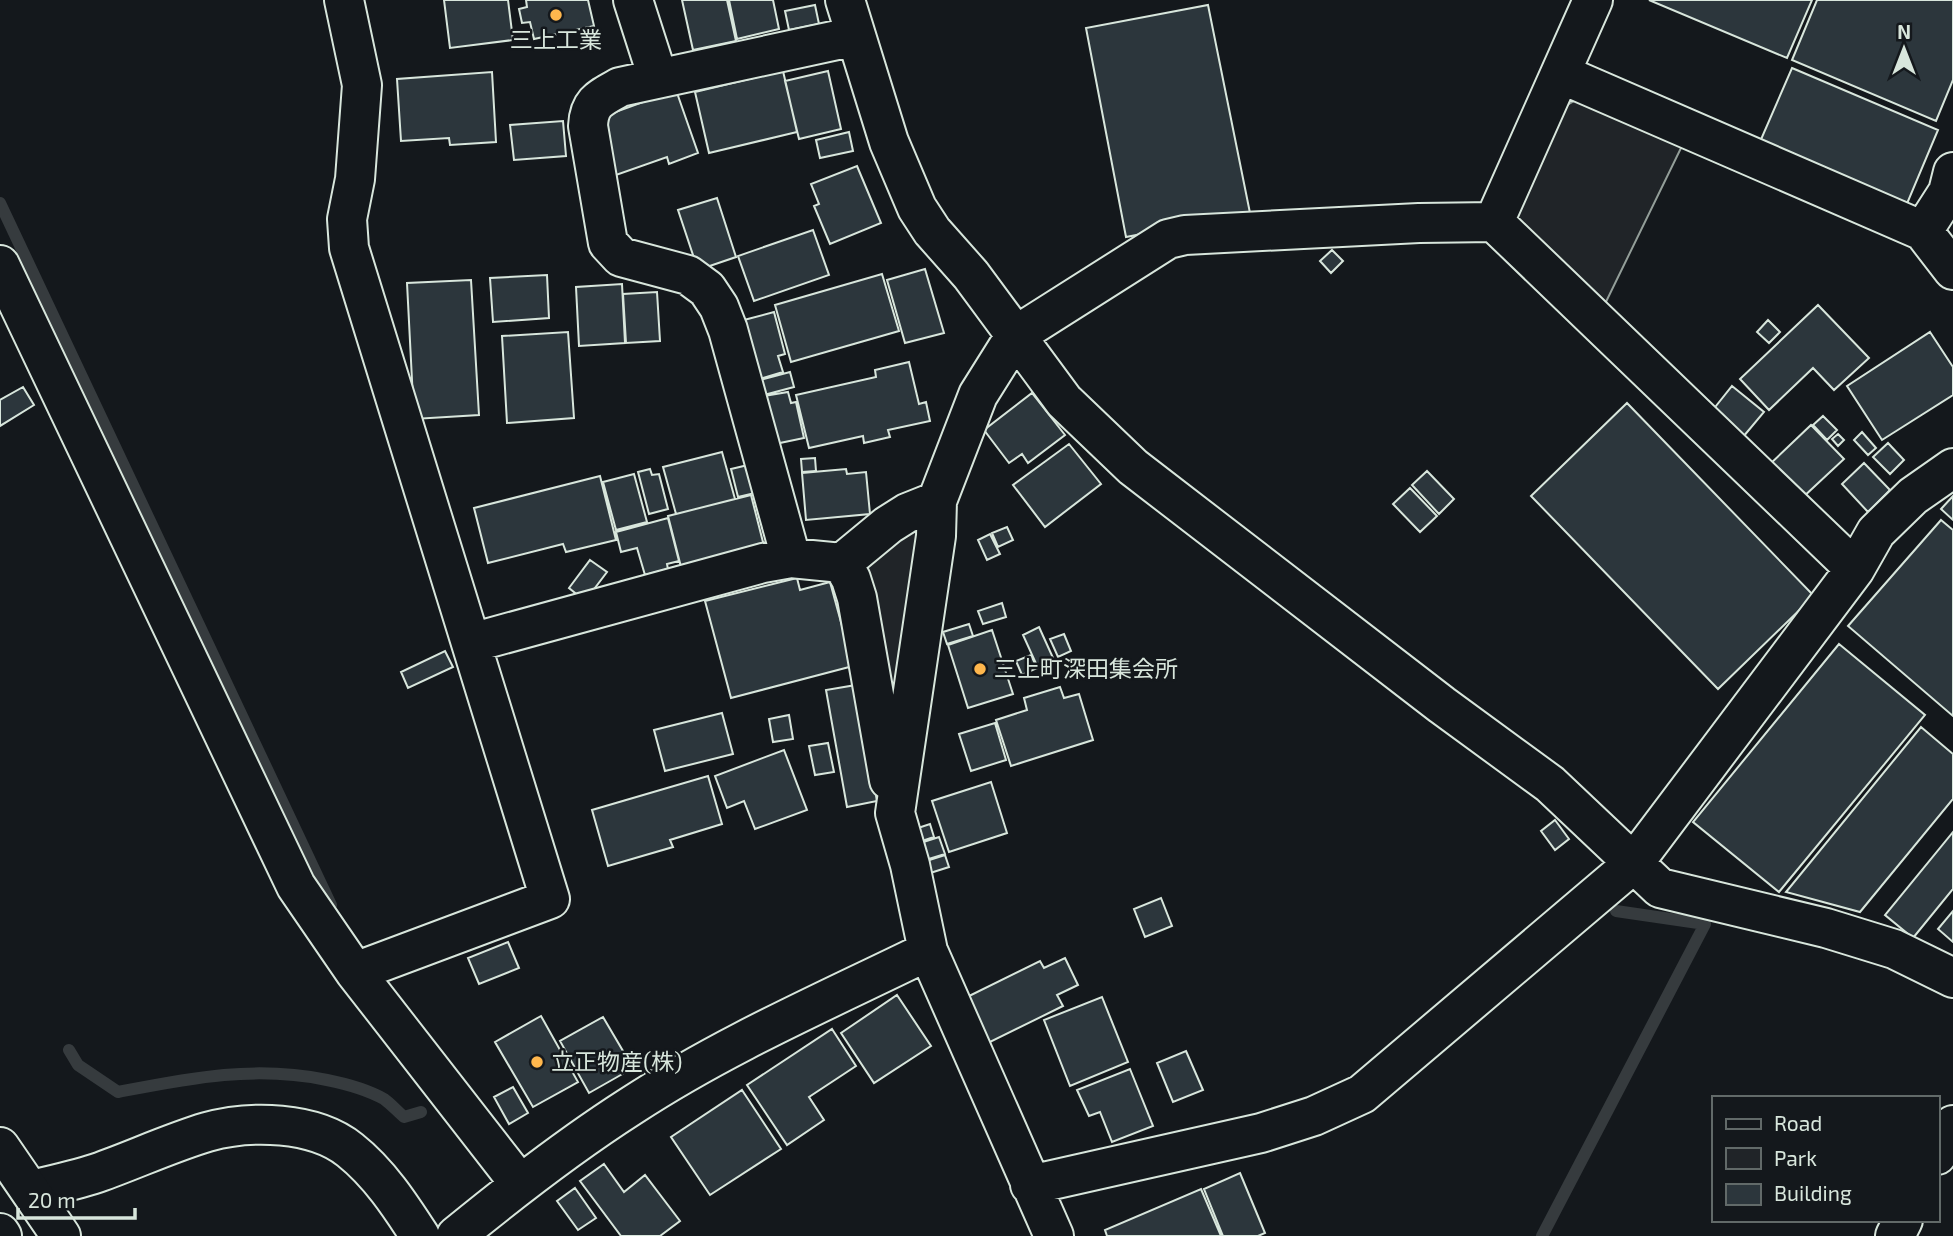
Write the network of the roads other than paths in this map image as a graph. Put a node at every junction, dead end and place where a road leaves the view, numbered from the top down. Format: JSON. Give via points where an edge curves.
{"nodes":[{"id":1,"x":344,"y":0,"type":"edge"},
{"id":2,"x":633,"y":0,"type":"edge"},
{"id":3,"x":845,"y":0,"type":"edge"},
{"id":4,"x":1593,"y":0,"type":"edge"},
{"id":5,"x":856,"y":36,"type":"junction"},
{"id":6,"x":1561,"y":74,"type":"junction"},
{"id":7,"x":658,"y":78,"type":"junction"},
{"id":8,"x":1953,"y":172,"type":"edge"},
{"id":9,"x":1494,"y":222,"type":"junction"},
{"id":10,"x":1923,"y":231,"type":"junction"},
{"id":11,"x":0,"y":265,"type":"edge"},
{"id":12,"x":1953,"y":270,"type":"edge"},
{"id":13,"x":1015,"y":336,"type":"junction"},
{"id":14,"x":1953,"y":468,"type":"edge"},
{"id":15,"x":937,"y":501,"type":"junction"},
{"id":16,"x":791,"y":558,"type":"junction"},
{"id":17,"x":842,"y":563,"type":"junction"},
{"id":18,"x":1855,"y":569,"type":"junction"},
{"id":19,"x":471,"y":643,"type":"junction"},
{"id":20,"x":895,"y":813,"type":"junction"},
{"id":21,"x":1633,"y":864,"type":"junction"},
{"id":22,"x":928,"y":951,"type":"junction"},
{"id":23,"x":355,"y":972,"type":"junction"},
{"id":24,"x":1953,"y":978,"type":"edge"},
{"id":25,"x":1953,"y":1125,"type":"edge"},
{"id":26,"x":0,"y":1147,"type":"edge"},
{"id":27,"x":1939,"y":1151,"type":"edge"},
{"id":28,"x":520,"y":1184,"type":"junction"},
{"id":29,"x":1030,"y":1185,"type":"junction"},
{"id":30,"x":15,"y":1192,"type":"edge"},
{"id":31,"x":61,"y":1236,"type":"edge"},
{"id":32,"x":420,"y":1236,"type":"edge"},
{"id":33,"x":456,"y":1236,"type":"edge"},
{"id":34,"x":1054,"y":1236,"type":"edge"}],
"edges":[{"from":1,"to":19,"type":"street","via":[[362,85],[355,179],[347,219],[349,248]]},
{"from":2,"to":7,"type":"street"},
{"from":3,"to":5,"type":"street"},
{"from":4,"to":6,"type":"street"},
{"from":5,"to":7,"type":"street"},
{"from":5,"to":13,"type":"street","via":[[889,142],[917,208]]},
{"from":6,"to":9,"type":"street"},
{"from":6,"to":10,"type":"street"},
{"from":7,"to":16,"type":"street","via":[[620,87],[589,110],[608,243],[621,257],[688,275],[707,289],[719,307]]},
{"from":8,"to":10,"type":"street","via":[[1948,192]]},
{"from":9,"to":13,"type":"street","via":[[1168,239]]},
{"from":9,"to":18,"type":"street"},
{"from":10,"to":12,"type":"street"},
{"from":11,"to":23,"type":"street","via":[[296,886]]},
{"from":13,"to":15,"type":"street","via":[[978,395]]},
{"from":13,"to":21,"type":"street","via":[[1064,401],[1133,467],[1550,784]]},
{"from":14,"to":18,"type":"street","via":[[1913,496],[1876,532]]},
{"from":15,"to":17,"type":"street","via":[[897,519]]},
{"from":15,"to":20,"type":"street","via":[[936,536]]},
{"from":16,"to":17,"type":"street"},
{"from":16,"to":19,"type":"street"},
{"from":17,"to":20,"type":"street","via":[[857,597]]},
{"from":18,"to":21,"type":"street"},
{"from":19,"to":23,"type":"street","via":[[550,899]]},
{"from":20,"to":22,"type":"street"},
{"from":21,"to":24,"type":"street","via":[[1660,888],[1826,928],[1894,949]]},
{"from":21,"to":29,"type":"street","via":[[1363,1094],[1261,1133]]},
{"from":22,"to":28,"type":"street","via":[[755,1035],[631,1105]]},
{"from":22,"to":29,"type":"street"},
{"from":23,"to":28,"type":"street"},
{"from":25,"to":27,"type":"street"},
{"from":26,"to":30,"type":"street"},
{"from":28,"to":33,"type":"street"},
{"from":29,"to":34,"type":"street"},
{"from":30,"to":31,"type":"street"},
{"from":30,"to":32,"type":"street","via":[[95,1173],[209,1132],[287,1126],[329,1137],[349,1149],[395,1198]]}]}
